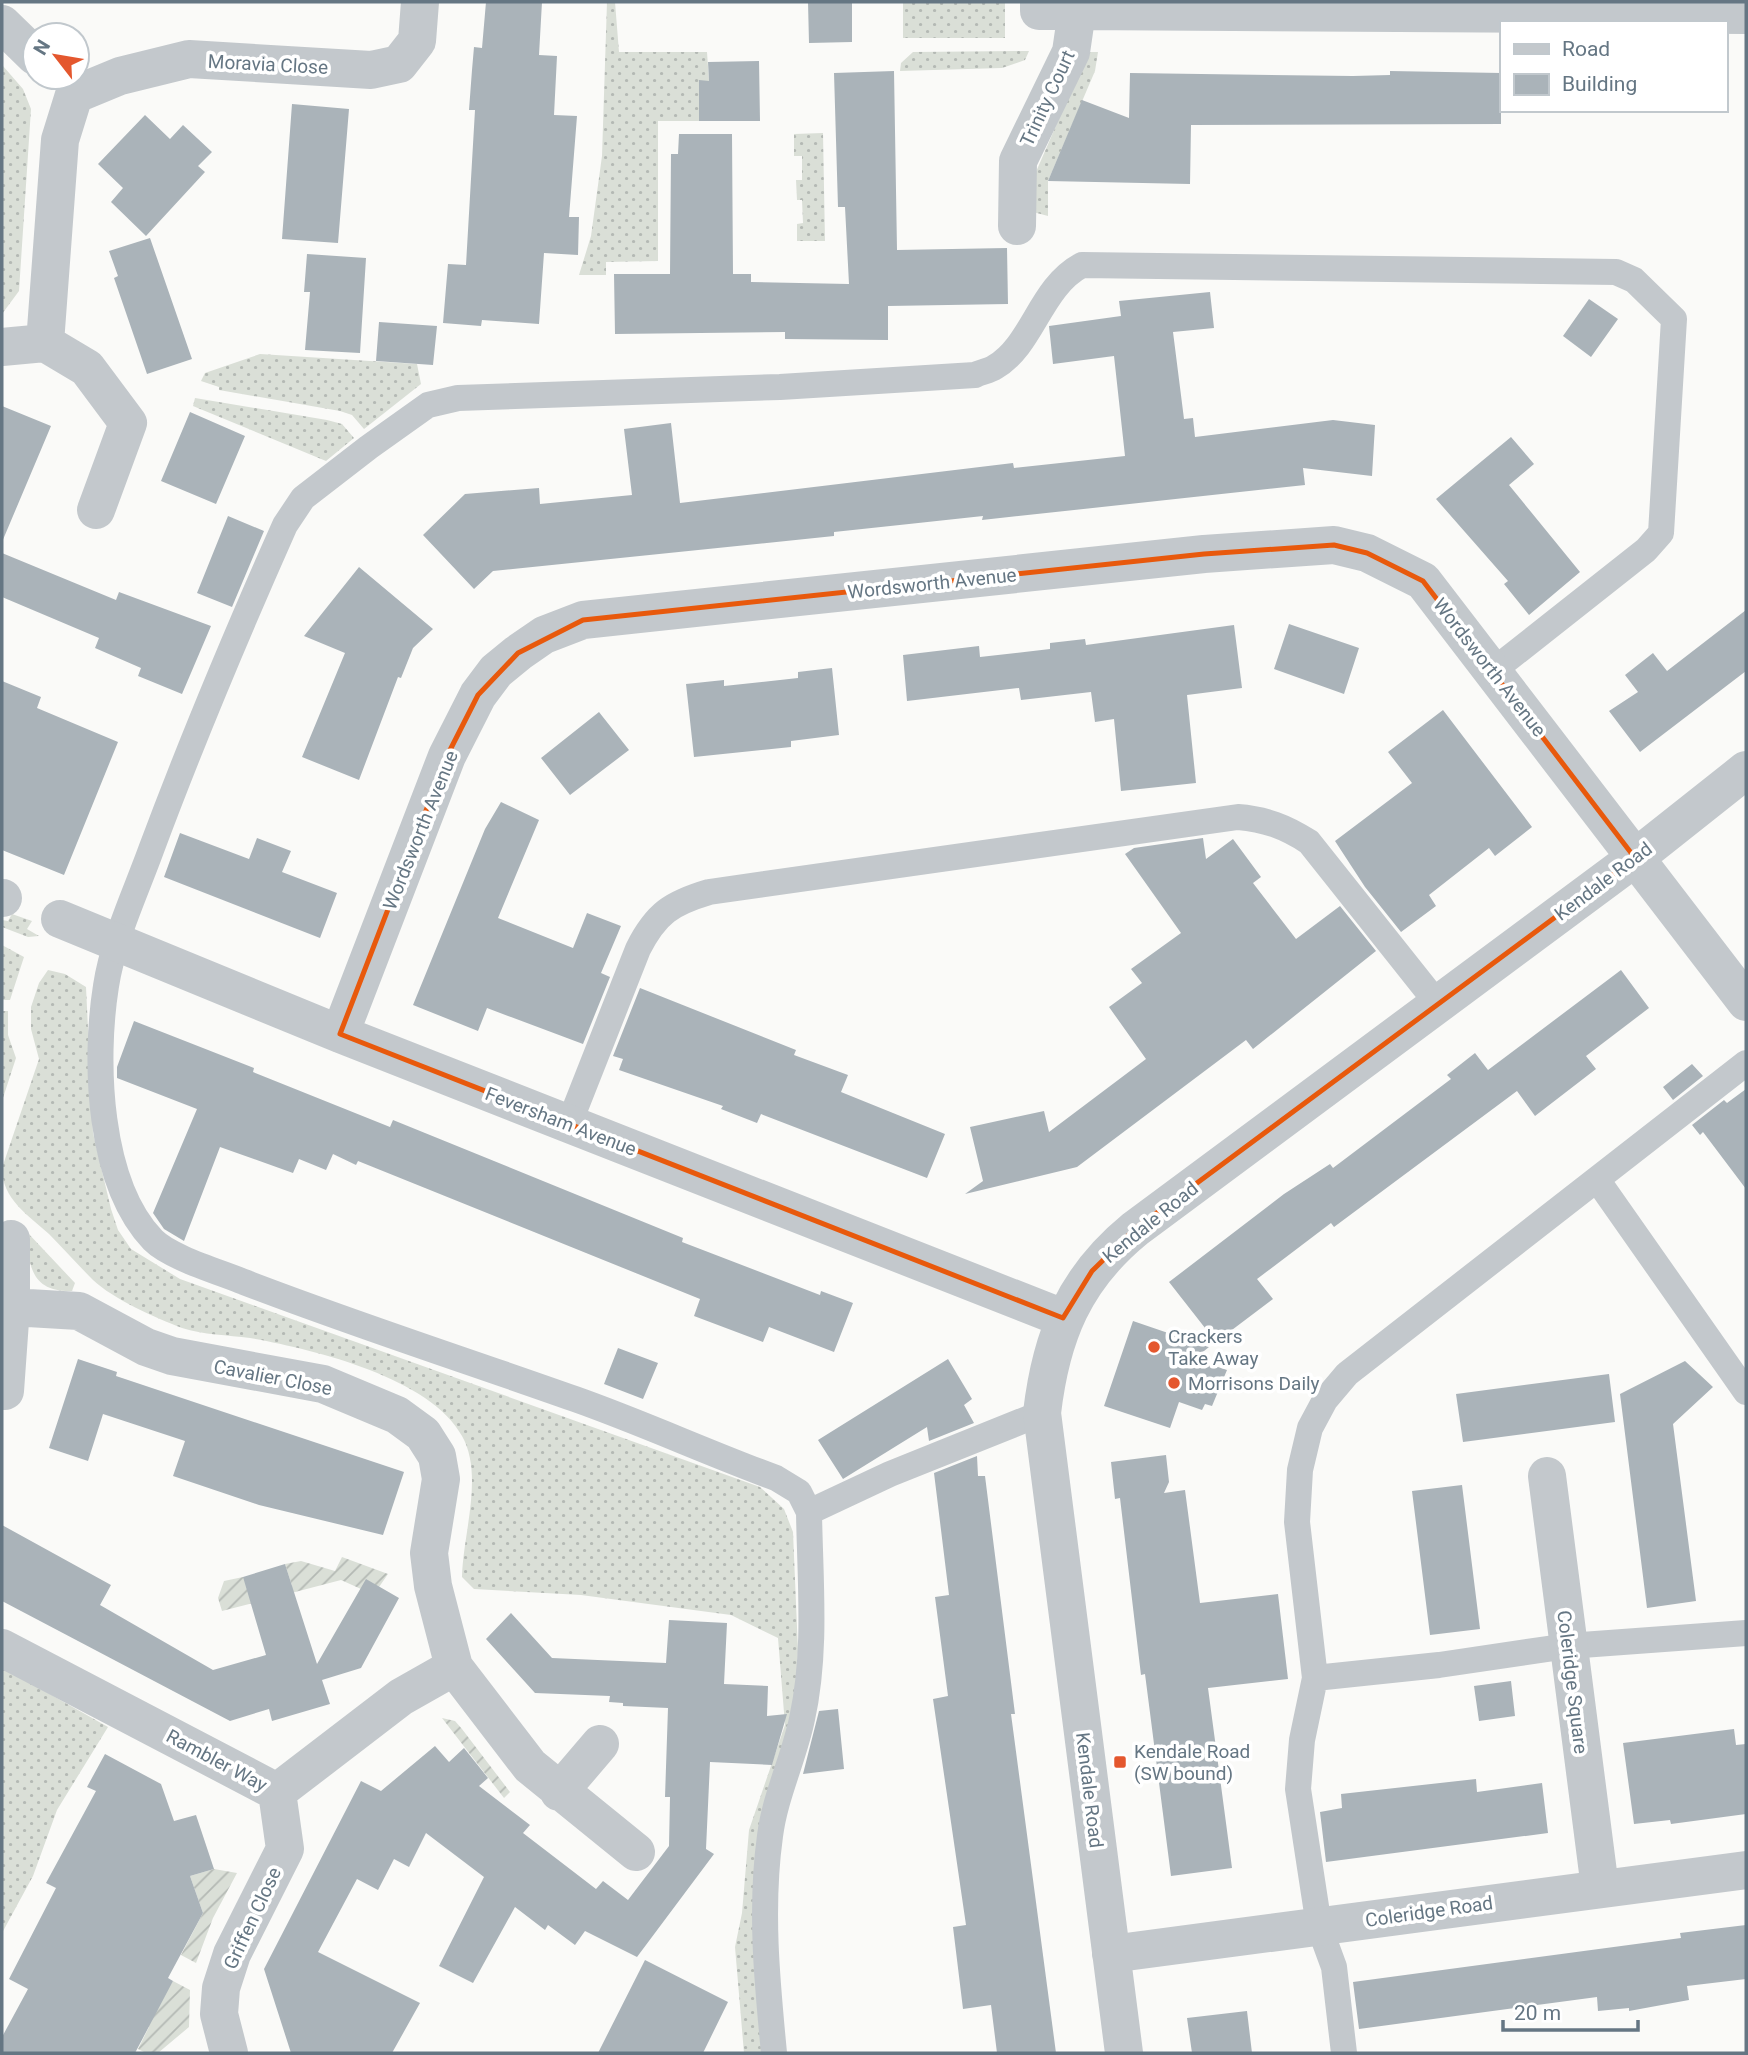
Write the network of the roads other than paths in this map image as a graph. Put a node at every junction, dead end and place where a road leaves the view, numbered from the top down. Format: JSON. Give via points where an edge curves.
{"nodes":[{"id":1,"x":420,"y":2,"type":"edge"},
{"id":2,"x":1039,"y":2,"type":"edge"},
{"id":3,"x":1299,"y":7,"type":"edge"},
{"id":4,"x":1502,"y":8,"type":"edge"},
{"id":5,"x":1699,"y":8,"type":"edge"},
{"id":6,"x":1077,"y":11,"type":"junction"},
{"id":7,"x":1746,"y":15,"type":"edge"},
{"id":8,"x":2,"y":24,"type":"edge"},
{"id":9,"x":21,"y":42,"type":"edge"},
{"id":10,"x":91,"y":81,"type":"edge"},
{"id":11,"x":65,"y":91,"type":"edge"},
{"id":12,"x":1017,"y":226,"type":"dead end"},
{"id":13,"x":45,"y":343,"type":"junction"},
{"id":14,"x":2,"y":347,"type":"edge"},
{"id":15,"x":96,"y":509,"type":"dead end"},
{"id":16,"x":1494,"y":670,"type":"junction"},
{"id":17,"x":1746,"y":770,"type":"edge"},
{"id":18,"x":1635,"y":858,"type":"junction"},
{"id":19,"x":60,"y":919,"type":"dead end"},
{"id":20,"x":117,"y":942,"type":"junction"},
{"id":21,"x":1746,"y":1002,"type":"edge"},
{"id":22,"x":1437,"y":1003,"type":"junction"},
{"id":23,"x":340,"y":1034,"type":"junction"},
{"id":24,"x":1746,"y":1063,"type":"edge"},
{"id":25,"x":569,"y":1124,"type":"junction"},
{"id":26,"x":1598,"y":1181,"type":"junction"},
{"id":27,"x":11,"y":1239,"type":"dead end"},
{"id":28,"x":11,"y":1307,"type":"junction"},
{"id":29,"x":1063,"y":1318,"type":"junction"},
{"id":30,"x":5,"y":1391,"type":"dead end"},
{"id":31,"x":1746,"y":1392,"type":"edge"},
{"id":32,"x":1042,"y":1413,"type":"junction"},
{"id":33,"x":1547,"y":1476,"type":"dead end"},
{"id":34,"x":809,"y":1512,"type":"junction"},
{"id":35,"x":1746,"y":1633,"type":"edge"},
{"id":36,"x":1568,"y":1646,"type":"junction"},
{"id":37,"x":2,"y":1648,"type":"edge"},
{"id":38,"x":454,"y":1667,"type":"junction"},
{"id":39,"x":1315,"y":1678,"type":"junction"},
{"id":40,"x":600,"y":1744,"type":"dead end"},
{"id":41,"x":277,"y":1792,"type":"junction"},
{"id":42,"x":559,"y":1792,"type":"junction"},
{"id":43,"x":636,"y":1852,"type":"dead end"},
{"id":44,"x":1746,"y":1870,"type":"edge"},
{"id":45,"x":1600,"y":1888,"type":"junction"},
{"id":46,"x":1318,"y":1926,"type":"junction"},
{"id":47,"x":1111,"y":1954,"type":"junction"},
{"id":48,"x":220,"y":2050,"type":"edge"},
{"id":49,"x":774,"y":2053,"type":"edge"},
{"id":50,"x":1124,"y":2053,"type":"edge"},
{"id":51,"x":1344,"y":2053,"type":"edge"}],
"edges":[{"from":1,"to":10,"type":"street","name":"Moravia Close","via":[[417,41],[399,64],[371,70],[189,59]]},
{"from":2,"to":6,"type":"street","via":[[1039,11]]},
{"from":3,"to":4,"type":"street"},
{"from":3,"to":6,"type":"street"},
{"from":4,"to":5,"type":"street"},
{"from":5,"to":7,"type":"street"},
{"from":6,"to":12,"type":"street","name":"Trinity Court","via":[[1071,52],[1018,161]]},
{"from":8,"to":9,"type":"street"},
{"from":11,"to":13,"type":"street","name":"Moravia Close"},
{"from":13,"to":14,"type":"street"},
{"from":13,"to":15,"type":"street","via":[[87,368],[128,423]]},
{"from":16,"to":18,"type":"street","name":"Wordsworth Avenue"},
{"from":16,"to":20,"type":"lane","via":[[1646,550],[1661,533],[1674,319],[1654,298],[1634,280],[1616,272],[1082,265],[1067,273],[1013,350],[996,367],[975,375],[458,398],[428,405],[388,433],[303,498],[285,525],[185,758]]},
{"from":16,"to":23,"type":"street","name":"Wordsworth Avenue","via":[[1423,581],[1367,553],[1334,545],[1205,554],[583,620],[544,635],[518,653],[496,671],[478,695],[447,756]]},
{"from":17,"to":18,"type":"street","name":"Kendale Road"},
{"from":18,"to":21,"type":"street","name":"Wordsworth Avenue"},
{"from":18,"to":22,"type":"street","name":"Kendale Road"},
{"from":19,"to":20,"type":"street","name":"Feversham Avenue"},
{"from":20,"to":23,"type":"street","name":"Feversham Avenue"},
{"from":20,"to":34,"type":"lane","via":[[106,987],[100,1057],[104,1119],[132,1214],[156,1243],[304,1305],[580,1401],[776,1478],[799,1492]]},
{"from":22,"to":25,"type":"lane","via":[[1309,842],[1285,827],[1238,817],[709,892],[677,902],[648,929],[638,949]]},
{"from":22,"to":29,"type":"street","name":"Kendale Road","via":[[1109,1251]]},
{"from":23,"to":25,"type":"street","name":"Feversham Avenue"},
{"from":24,"to":26,"type":"lane"},
{"from":25,"to":29,"type":"street","name":"Feversham Avenue"},
{"from":26,"to":31,"type":"lane"},
{"from":26,"to":39,"type":"lane","via":[[1346,1374],[1325,1400],[1310,1428],[1302,1460],[1297,1522]]},
{"from":27,"to":28,"type":"street"},
{"from":28,"to":30,"type":"street"},
{"from":28,"to":38,"type":"street","name":"Cavalier Close","via":[[79,1311],[172,1356],[323,1384],[397,1415],[423,1434],[437,1455],[441,1479],[429,1553]]},
{"from":29,"to":32,"type":"street","name":"Kendale Road","via":[[1045,1382]]},
{"from":32,"to":34,"type":"lane"},
{"from":32,"to":47,"type":"street","name":"Kendale Road"},
{"from":33,"to":36,"type":"street","name":"Coleridge Square"},
{"from":34,"to":49,"type":"lane","via":[[811,1651],[802,1719],[770,1834],[765,1892]]},
{"from":35,"to":36,"type":"lane"},
{"from":36,"to":39,"type":"lane"},
{"from":36,"to":45,"type":"street","name":"Coleridge Square"},
{"from":37,"to":41,"type":"street","name":"Rambler Way"},
{"from":38,"to":41,"type":"street","name":"Rambler Way","via":[[401,1697]]},
{"from":38,"to":42,"type":"street","name":"Cavalier Close","via":[[530,1766]]},
{"from":39,"to":46,"type":"lane","via":[[1298,1789]]},
{"from":40,"to":42,"type":"street"},
{"from":41,"to":48,"type":"street","name":"Griffen Close","via":[[285,1849],[232,1954],[221,1988]]},
{"from":42,"to":43,"type":"street","name":"Cavalier Close"},
{"from":44,"to":45,"type":"street","name":"Coleridge Road"},
{"from":45,"to":46,"type":"street","name":"Coleridge Road"},
{"from":46,"to":47,"type":"street","name":"Coleridge Road"},
{"from":46,"to":51,"type":"lane","via":[[1334,1967]]},
{"from":47,"to":50,"type":"street","name":"Kendale Road"}]}
